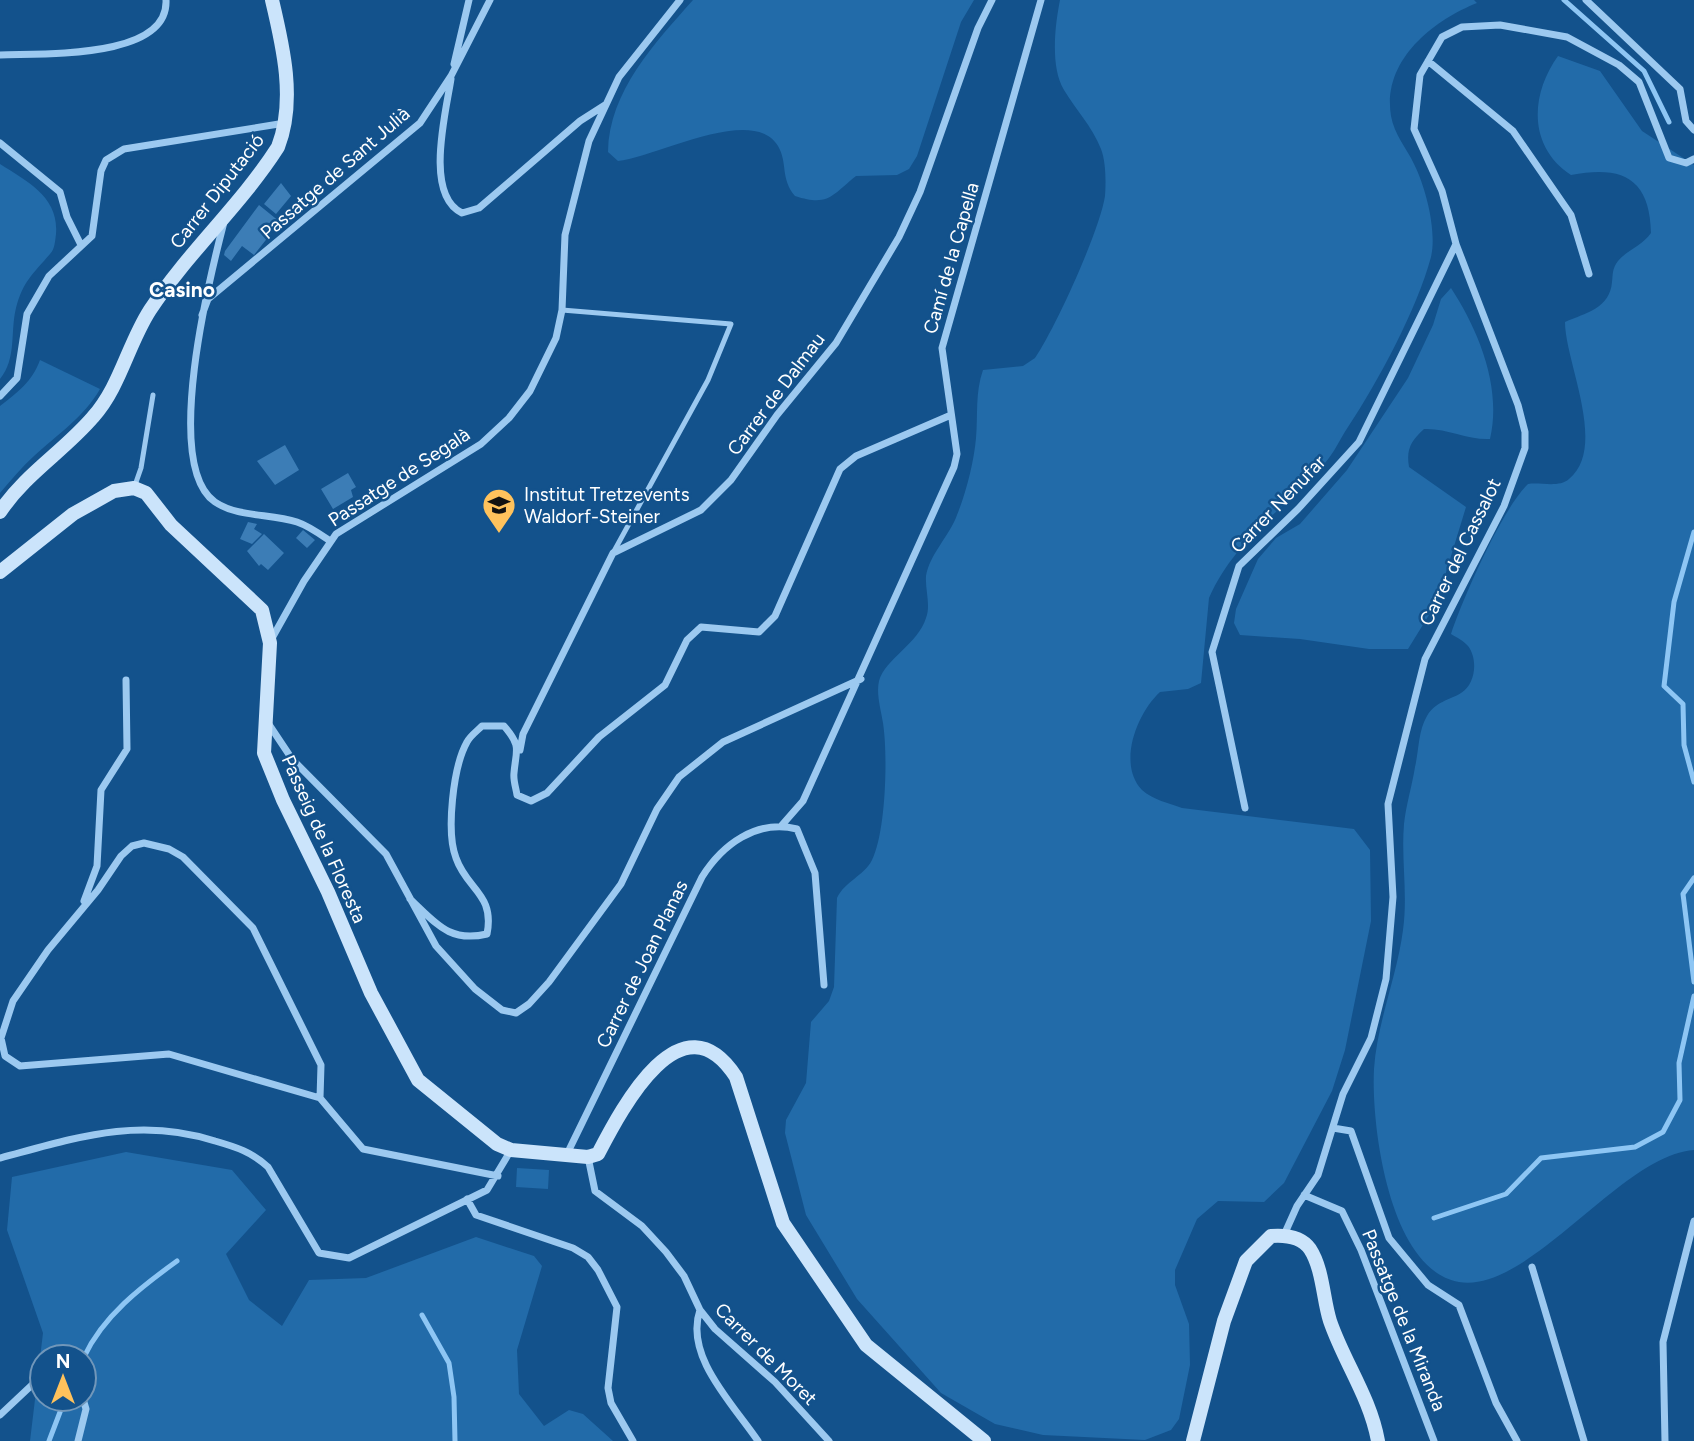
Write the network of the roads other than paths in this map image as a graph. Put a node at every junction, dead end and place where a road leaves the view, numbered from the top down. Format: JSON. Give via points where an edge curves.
{"nodes":[{"id":1,"x":166,"y":0,"type":"edge"},
{"id":2,"x":272,"y":0,"type":"edge"},
{"id":3,"x":469,"y":0,"type":"edge"},
{"id":4,"x":490,"y":0,"type":"edge"},
{"id":5,"x":680,"y":0,"type":"edge"},
{"id":6,"x":992,"y":0,"type":"edge"},
{"id":7,"x":1041,"y":0,"type":"edge"},
{"id":8,"x":1587,"y":0,"type":"edge"},
{"id":9,"x":0,"y":55,"type":"edge"},
{"id":10,"x":1428,"y":61,"type":"junction"},
{"id":11,"x":452,"y":76,"type":"junction"},
{"id":12,"x":606,"y":104,"type":"junction"},
{"id":13,"x":286,"y":122,"type":"junction"},
{"id":14,"x":1694,"y":130,"type":"edge"},
{"id":15,"x":0,"y":143,"type":"edge"},
{"id":16,"x":1694,"y":159,"type":"edge"},
{"id":17,"x":226,"y":215,"type":"junction"},
{"id":18,"x":1457,"y":244,"type":"junction"},
{"id":19,"x":80,"y":245,"type":"junction"},
{"id":20,"x":1589,"y":274,"type":"dead end"},
{"id":21,"x":562,"y":310,"type":"junction"},
{"id":22,"x":202,"y":315,"type":"junction"},
{"id":23,"x":153,"y":395,"type":"dead end"},
{"id":24,"x":0,"y":396,"type":"edge"},
{"id":25,"x":951,"y":415,"type":"junction"},
{"id":26,"x":134,"y":488,"type":"junction"},
{"id":27,"x":0,"y":512,"type":"edge"},
{"id":28,"x":330,"y":541,"type":"junction"},
{"id":29,"x":613,"y":553,"type":"junction"},
{"id":30,"x":0,"y":572,"type":"edge"},
{"id":31,"x":270,"y":643,"type":"junction"},
{"id":32,"x":860,"y":679,"type":"junction"},
{"id":33,"x":126,"y":680,"type":"dead end"},
{"id":34,"x":265,"y":720,"type":"junction"},
{"id":35,"x":519,"y":751,"type":"junction"},
{"id":36,"x":1245,"y":808,"type":"dead end"},
{"id":37,"x":782,"y":825,"type":"junction"},
{"id":38,"x":410,"y":899,"type":"junction"},
{"id":39,"x":83,"y":905,"type":"junction"},
{"id":40,"x":824,"y":985,"type":"dead end"},
{"id":41,"x":320,"y":1098,"type":"junction"},
{"id":42,"x":1333,"y":1128,"type":"junction"},
{"id":43,"x":511,"y":1150,"type":"junction"},
{"id":44,"x":566,"y":1155,"type":"junction"},
{"id":45,"x":588,"y":1157,"type":"junction"},
{"id":46,"x":0,"y":1158,"type":"edge"},
{"id":47,"x":498,"y":1176,"type":"junction"},
{"id":48,"x":1304,"y":1195,"type":"junction"},
{"id":49,"x":467,"y":1199,"type":"junction"},
{"id":50,"x":1694,"y":1222,"type":"edge"},
{"id":51,"x":1284,"y":1235,"type":"junction"},
{"id":52,"x":1532,"y":1267,"type":"dead end"},
{"id":53,"x":700,"y":1310,"type":"junction"},
{"id":54,"x":28,"y":1389,"type":"edge"},
{"id":55,"x":85,"y":1413,"type":"edge"},
{"id":56,"x":0,"y":1415,"type":"edge"},
{"id":57,"x":78,"y":1441,"type":"edge"},
{"id":58,"x":633,"y":1441,"type":"edge"},
{"id":59,"x":758,"y":1441,"type":"edge"},
{"id":60,"x":829,"y":1441,"type":"edge"},
{"id":61,"x":984,"y":1441,"type":"edge"},
{"id":62,"x":1192,"y":1441,"type":"edge"},
{"id":63,"x":1378,"y":1441,"type":"edge"},
{"id":64,"x":1434,"y":1441,"type":"edge"},
{"id":65,"x":1517,"y":1441,"type":"edge"},
{"id":66,"x":1584,"y":1441,"type":"edge"},
{"id":67,"x":1665,"y":1441,"type":"edge"}],
"edges":[{"from":1,"to":9,"type":"street","via":[[167,10],[154,32],[110,49]]},
{"from":2,"to":13,"type":"street","name":"Carrer Diputació","via":[[284,70]]},
{"from":3,"to":11,"type":"street"},
{"from":4,"to":11,"type":"street","name":"Passatge de Sant Julià"},
{"from":5,"to":12,"type":"street","name":"Passatge de Segalà","via":[[619,77]]},
{"from":6,"to":29,"type":"street","name":"Carrer de Dalmau","via":[[915,203],[836,343],[731,480],[701,510]]},
{"from":7,"to":25,"type":"street","name":"Camí de la Capella","via":[[942,348]]},
{"from":8,"to":14,"type":"street","via":[[1679,89],[1686,121]]},
{"from":10,"to":16,"type":"street","name":"Carrer del Cassalot","via":[[1442,37],[1462,27],[1500,25],[1567,37],[1619,65],[1639,82],[1669,158],[1686,163]]},
{"from":10,"to":18,"type":"street","name":"Carrer del Cassalot","via":[[1420,75],[1414,129],[1442,191]]},
{"from":10,"to":20,"type":"street","via":[[1513,131],[1571,215]]},
{"from":11,"to":12,"type":"street","via":[[440,151],[441,175],[447,200],[462,213],[479,208]]},
{"from":11,"to":22,"type":"street","name":"Passatge de Sant Julià","via":[[420,123],[208,299]]},
{"from":12,"to":21,"type":"street","name":"Passatge de Segalà","via":[[589,141],[568,218]]},
{"from":13,"to":17,"type":"street","name":"Carrer Diputació","via":[[278,147]]},
{"from":13,"to":19,"type":"street","via":[[115,154],[101,171],[92,236]]},
{"from":15,"to":19,"type":"street","via":[[60,192]]},
{"from":17,"to":22,"type":"street"},
{"from":17,"to":27,"type":"street","name":"Carrer Diputació","via":[[148,313],[106,401],[28,477]]},
{"from":18,"to":36,"type":"street","name":"Carrer Nenufar","via":[[1359,442],[1239,566],[1212,652]]},
{"from":18,"to":42,"type":"street","name":"Carrer del Cassalot","via":[[1518,405],[1525,448],[1504,506],[1425,659],[1388,804],[1393,897],[1385,979],[1371,1038],[1343,1094]]},
{"from":19,"to":24,"type":"street","via":[[49,276],[27,314],[17,378]]},
{"from":21,"to":28,"type":"street","name":"Passatge de Segalà","via":[[549,357],[509,418],[481,444]]},
{"from":21,"to":29,"type":"lane","via":[[731,324],[708,380]]},
{"from":22,"to":28,"type":"street","via":[[193,366],[192,444],[198,476],[211,499],[225,508],[298,523]]},
{"from":23,"to":26,"type":"lane"},
{"from":25,"to":32,"type":"street","name":"Camí de la Capella","via":[[957,454],[954,467]]},
{"from":25,"to":35,"type":"street","via":[[856,456],[840,469],[775,616],[760,632],[701,627],[687,640],[665,685],[599,737],[547,793],[531,801],[517,795],[513,774]]},
{"from":26,"to":30,"type":"street","via":[[114,491],[73,514]]},
{"from":26,"to":31,"type":"street","name":"Passeig de la Floresta","via":[[146,493],[171,526],[262,610]]},
{"from":28,"to":31,"type":"street","name":"Passatge de Segalà"},
{"from":29,"to":35,"type":"street","via":[[523,734]]},
{"from":31,"to":34,"type":"street","name":"Passeig de la Floresta"},
{"from":32,"to":37,"type":"street","name":"Camí de la Capella","via":[[803,801]]},
{"from":32,"to":38,"type":"street","via":[[723,742],[679,777],[657,809],[621,884],[549,982],[516,1013],[502,1010],[475,989],[436,946]]},
{"from":33,"to":39,"type":"street","via":[[127,749],[101,790],[96,866]]},
{"from":34,"to":38,"type":"street","via":[[292,760],[386,854]]},
{"from":34,"to":43,"type":"street","name":"Passeig de la Floresta","via":[[264,753],[283,800],[403,1056],[418,1080],[497,1144]]},
{"from":35,"to":38,"type":"street","via":[[504,726],[482,726],[467,741],[456,779],[451,840],[457,861],[491,915],[487,934],[468,938],[445,931]]},
{"from":37,"to":40,"type":"street","via":[[797,829],[815,873]]},
{"from":37,"to":44,"type":"street","name":"Carrer de Joan Planas","via":[[749,833],[716,855]]},
{"from":39,"to":41,"type":"street","via":[[132,846],[144,843],[183,857],[253,928],[321,1065]]},
{"from":39,"to":41,"type":"street","via":[[13,1001],[1,1038],[11,1063],[31,1067],[169,1054]]},
{"from":41,"to":47,"type":"street","via":[[363,1149]]},
{"from":42,"to":48,"type":"street","name":"Carrer del Cassalot","via":[[1318,1175]]},
{"from":42,"to":65,"type":"street","via":[[1352,1131],[1389,1238],[1428,1285],[1459,1305],[1496,1402]]},
{"from":43,"to":44,"type":"street"},
{"from":43,"to":47,"type":"street"},
{"from":44,"to":45,"type":"street"},
{"from":45,"to":53,"type":"street","name":"Carrer de Moret","via":[[595,1191],[642,1226],[666,1252]]},
{"from":45,"to":61,"type":"street","via":[[598,1154],[621,1110],[657,1065],[688,1047],[709,1047],[724,1058],[736,1077],[783,1223],[866,1345]]},
{"from":46,"to":49,"type":"street","via":[[105,1131],[167,1128],[198,1135],[256,1155],[278,1183],[311,1244],[331,1257],[349,1258]]},
{"from":47,"to":49,"type":"street","via":[[487,1190]]},
{"from":48,"to":51,"type":"street","name":"Carrer del Cassalot"},
{"from":48,"to":64,"type":"street","name":"Passatge de la Miranda","via":[[1342,1212]]},
{"from":49,"to":58,"type":"street","via":[[476,1216],[573,1248],[598,1270],[617,1307],[607,1388]]},
{"from":50,"to":67,"type":"street","via":[[1663,1342]]},
{"from":51,"to":62,"type":"street","via":[[1271,1236],[1246,1261],[1224,1321]]},
{"from":51,"to":63,"type":"street","via":[[1302,1241],[1316,1262],[1331,1322],[1355,1372]]},
{"from":52,"to":66,"type":"street"},
{"from":53,"to":59,"type":"street","via":[[695,1325],[701,1357]]},
{"from":53,"to":60,"type":"street","name":"Carrer de Moret"},
{"from":54,"to":56,"type":"street"},
{"from":55,"to":57,"type":"street"}]}
